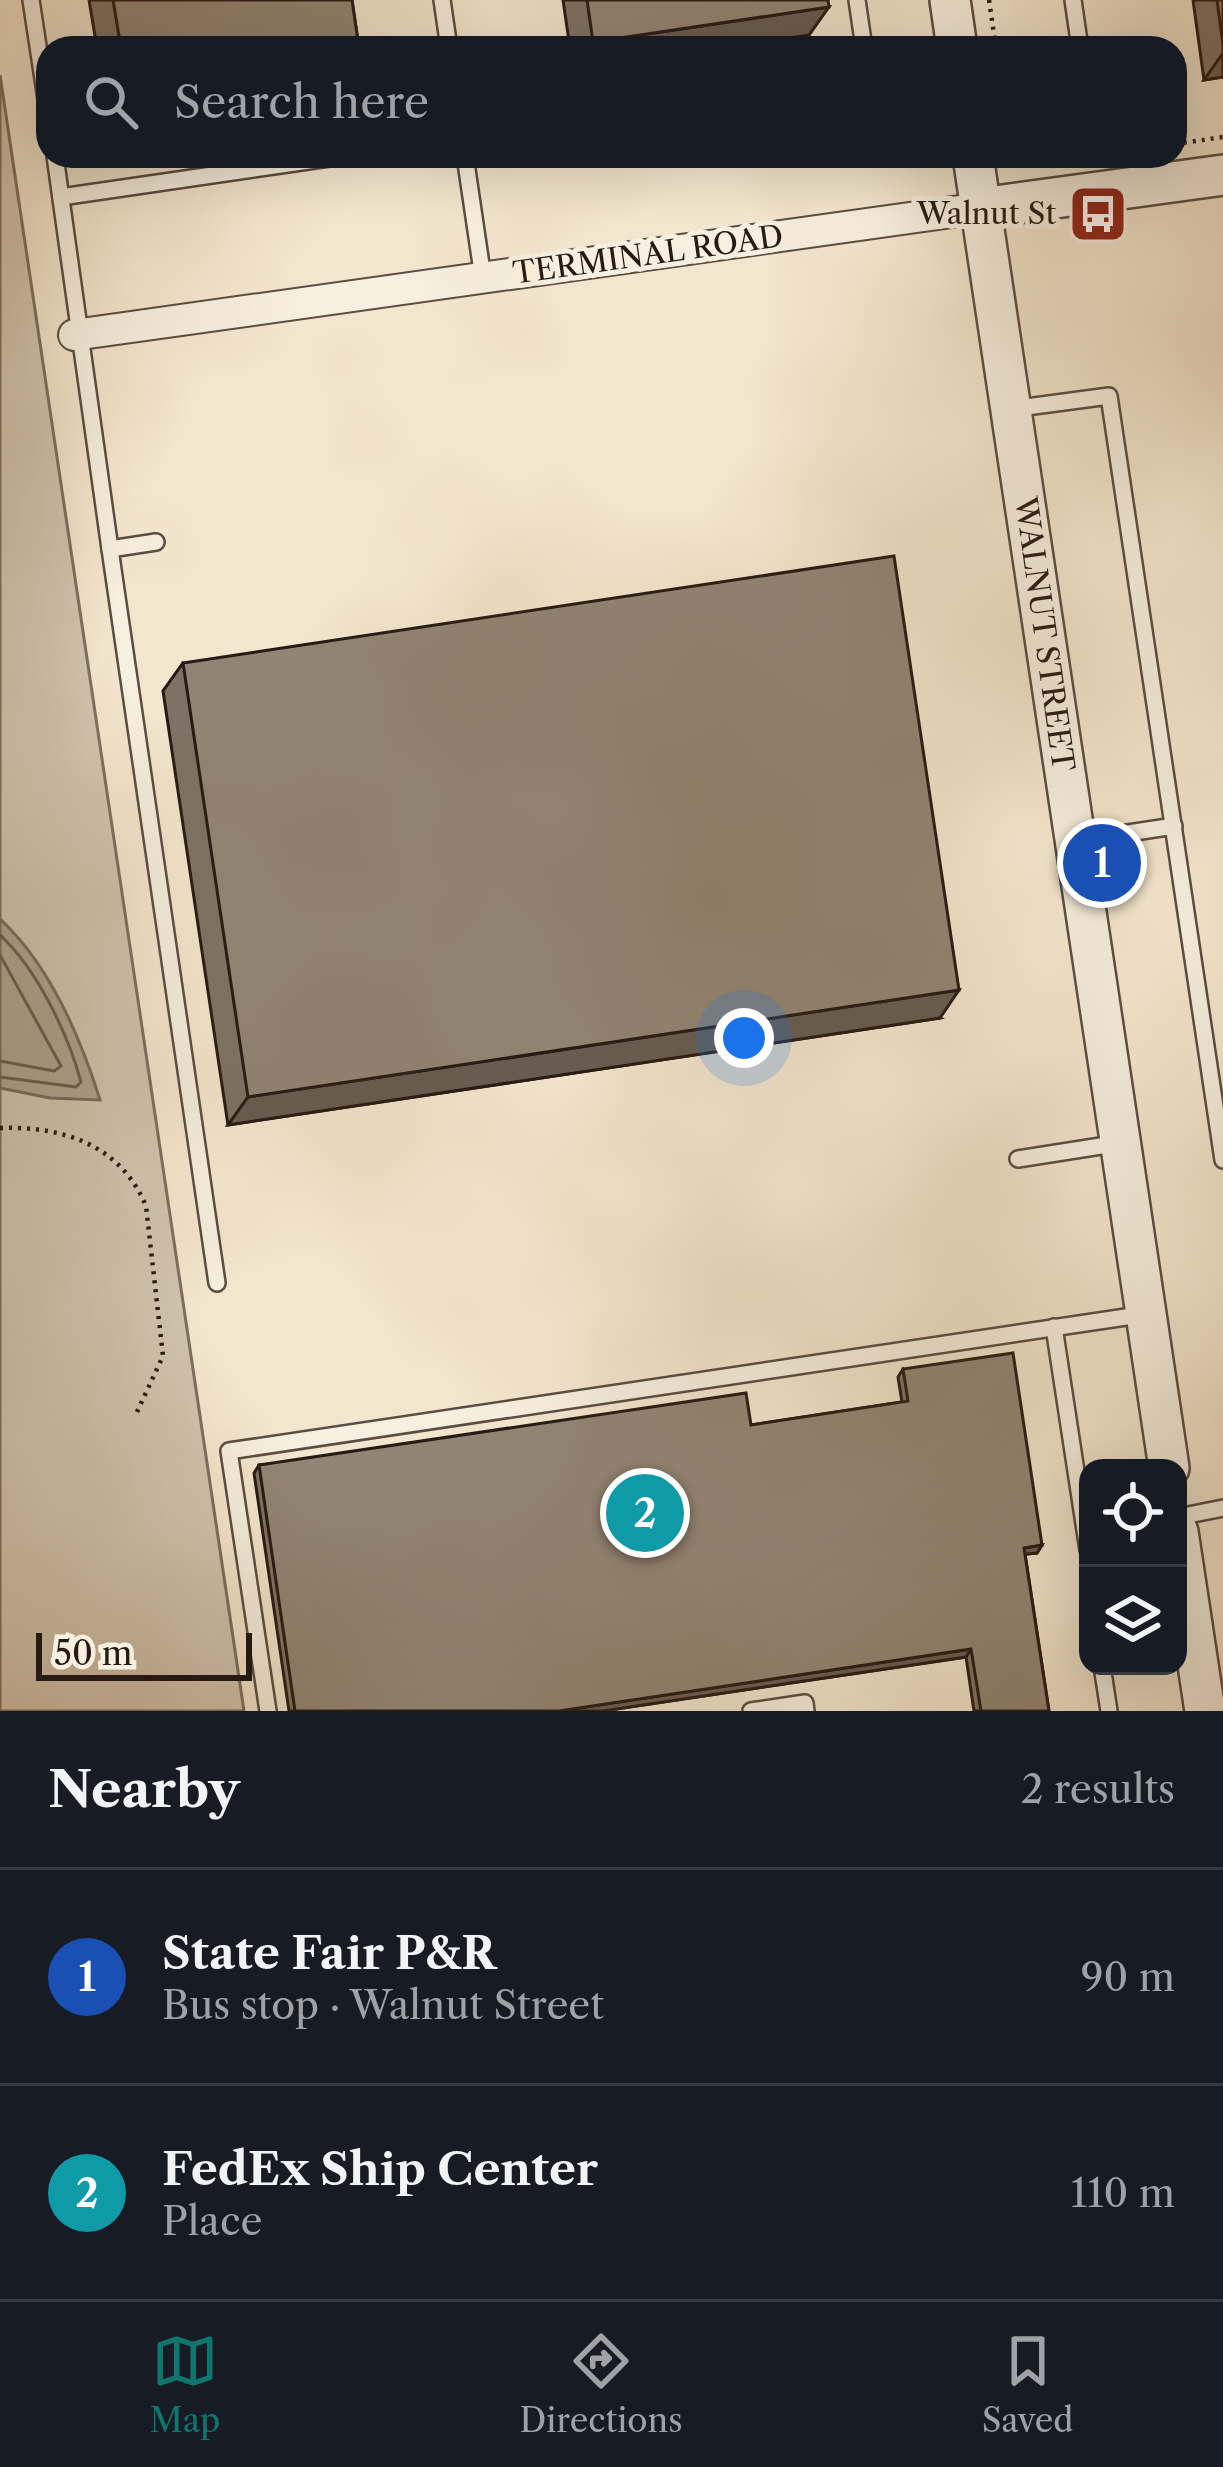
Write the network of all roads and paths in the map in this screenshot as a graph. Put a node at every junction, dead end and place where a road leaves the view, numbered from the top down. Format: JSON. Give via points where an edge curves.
{"nodes":[{"id":1,"x":32,"y":0,"type":"edge"},
{"id":2,"x":442,"y":0,"type":"edge"},
{"id":3,"x":856,"y":0,"type":"edge"},
{"id":4,"x":950,"y":0,"type":"edge"},
{"id":5,"x":989,"y":0,"type":"edge"},
{"id":6,"x":1073,"y":0,"type":"edge"},
{"id":7,"x":37,"y":36,"type":"edge"},
{"id":8,"x":447,"y":36,"type":"edge"},
{"id":9,"x":862,"y":36,"type":"edge"},
{"id":10,"x":955,"y":36,"type":"edge"},
{"id":11,"x":994,"y":36,"type":"edge"},
{"id":12,"x":1078,"y":36,"type":"edge"},
{"id":13,"x":1223,"y":137,"type":"edge"},
{"id":14,"x":1187,"y":142,"type":"edge"},
{"id":15,"x":57,"y":168,"type":"edge"},
{"id":16,"x":260,"y":168,"type":"edge"},
{"id":17,"x":467,"y":168,"type":"edge"},
{"id":18,"x":975,"y":168,"type":"edge"},
{"id":19,"x":1223,"y":175,"type":"edge"},
{"id":20,"x":61,"y":197,"type":"junction"},
{"id":21,"x":981,"y":208,"type":"junction"},
{"id":22,"x":483,"y":278,"type":"junction"},
{"id":23,"x":78,"y":334,"type":"junction"},
{"id":24,"x":1010,"y":409,"type":"junction"},
{"id":25,"x":156,"y":542,"type":"dead end"},
{"id":26,"x":110,"y":549,"type":"junction"},
{"id":27,"x":1174,"y":826,"type":"junction"},
{"id":28,"x":1075,"y":842,"type":"junction"},
{"id":29,"x":0,"y":1127,"type":"edge"},
{"id":30,"x":1120,"y":1143,"type":"junction"},
{"id":31,"x":1018,"y":1159,"type":"dead end"},
{"id":32,"x":1223,"y":1160,"type":"edge"},
{"id":33,"x":218,"y":1283,"type":"dead end"},
{"id":34,"x":1146,"y":1314,"type":"junction"},
{"id":35,"x":1054,"y":1327,"type":"junction"},
{"id":36,"x":137,"y":1412,"type":"dead end"},
{"id":37,"x":1167,"y":1459,"type":"edge"},
{"id":38,"x":1079,"y":1491,"type":"edge"},
{"id":39,"x":1223,"y":1508,"type":"edge"},
{"id":40,"x":1187,"y":1515,"type":"edge"},
{"id":41,"x":1183,"y":1567,"type":"edge"},
{"id":42,"x":1103,"y":1675,"type":"edge"},
{"id":43,"x":268,"y":1711,"type":"edge"},
{"id":44,"x":751,"y":1711,"type":"edge"},
{"id":45,"x":806,"y":1711,"type":"edge"},
{"id":46,"x":1109,"y":1711,"type":"edge"},
{"id":47,"x":1205,"y":1711,"type":"edge"}],
"edges":[{"from":1,"to":7,"type":"lane"},
{"from":2,"to":8,"type":"lane"},
{"from":3,"to":9,"type":"lane"},
{"from":4,"to":10,"type":"street"},
{"from":5,"to":11,"type":"path"},
{"from":6,"to":12,"type":"lane"},
{"from":13,"to":14,"type":"path"},
{"from":15,"to":20,"type":"lane"},
{"from":16,"to":20,"type":"lane"},
{"from":17,"to":22,"type":"lane"},
{"from":18,"to":21,"type":"street","name":"WALNUT STREET"},
{"from":19,"to":21,"type":"street","name":"TERMINAL ROAD"},
{"from":20,"to":23,"type":"lane"},
{"from":21,"to":22,"type":"street","name":"TERMINAL ROAD"},
{"from":21,"to":24,"type":"street","name":"WALNUT STREET"},
{"from":22,"to":23,"type":"street","name":"TERMINAL ROAD"},
{"from":23,"to":26,"type":"lane"},
{"from":24,"to":27,"type":"lane","via":[[1109,396]]},
{"from":24,"to":28,"type":"street","name":"WALNUT STREET"},
{"from":25,"to":26,"type":"lane"},
{"from":26,"to":33,"type":"lane"},
{"from":27,"to":28,"type":"lane"},
{"from":27,"to":32,"type":"lane"},
{"from":28,"to":30,"type":"street","name":"WALNUT STREET"},
{"from":29,"to":36,"type":"path","via":[[80,1139],[120,1164],[138,1187],[164,1356]]},
{"from":30,"to":31,"type":"lane"},
{"from":30,"to":34,"type":"street","name":"WALNUT STREET"},
{"from":34,"to":35,"type":"lane"},
{"from":34,"to":37,"type":"street","name":"WALNUT STREET"},
{"from":35,"to":38,"type":"lane"},
{"from":35,"to":43,"type":"lane","via":[[229,1451]]},
{"from":39,"to":40,"type":"lane"},
{"from":41,"to":47,"type":"street"},
{"from":42,"to":46,"type":"lane"},
{"from":44,"to":45,"type":"lane","via":[[805,1703]]}]}
